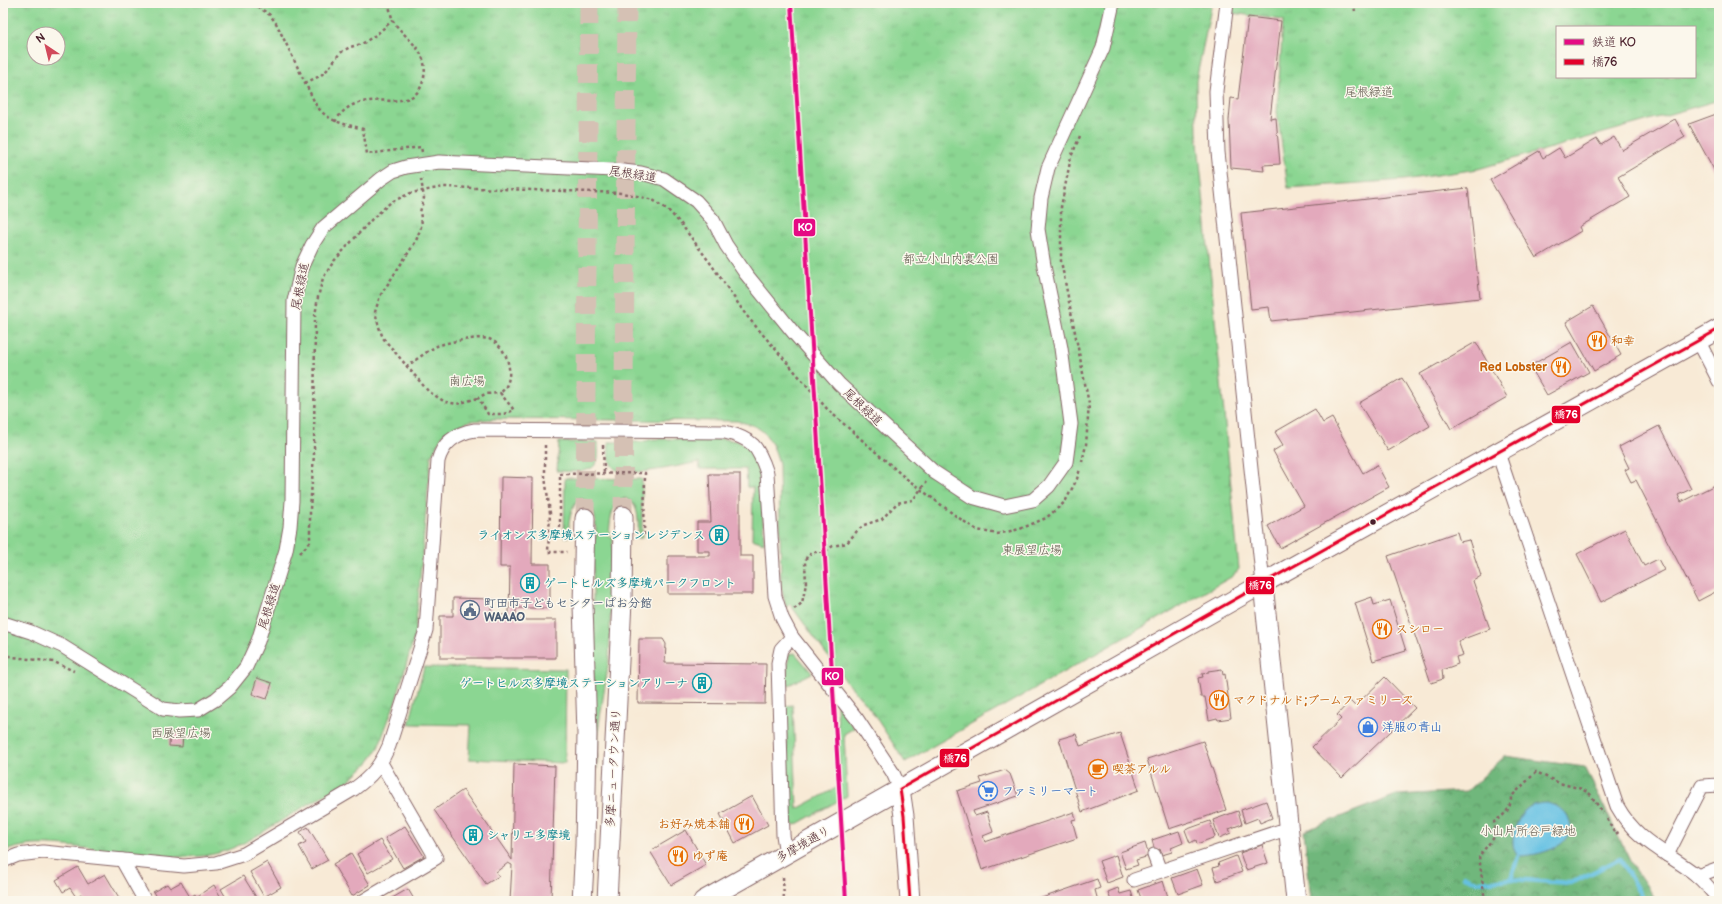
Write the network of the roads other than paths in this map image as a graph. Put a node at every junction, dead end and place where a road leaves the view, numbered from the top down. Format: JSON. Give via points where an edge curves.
{"nodes":[{"id":1,"x":1113,"y":3,"type":"edge"},
{"id":2,"x":1227,"y":3,"type":"edge"},
{"id":3,"x":1719,"y":329,"type":"edge"},
{"id":4,"x":1698,"y":340,"type":"junction"},
{"id":5,"x":1719,"y":382,"type":"edge"},
{"id":6,"x":1498,"y":453,"type":"junction"},
{"id":7,"x":623,"y":516,"type":"tunnel mouth"},
{"id":8,"x":585,"y":518,"type":"tunnel mouth"},
{"id":9,"x":1263,"y":584,"type":"junction"},
{"id":10,"x":3,"y":623,"type":"edge"},
{"id":11,"x":792,"y":637,"type":"junction"},
{"id":12,"x":381,"y":763,"type":"junction"},
{"id":13,"x":1719,"y":785,"type":"edge"},
{"id":14,"x":900,"y":789,"type":"junction"},
{"id":15,"x":1289,"y":828,"type":"junction"},
{"id":16,"x":786,"y":854,"type":"junction"},
{"id":17,"x":1154,"y":855,"type":"dead end"},
{"id":18,"x":1667,"y":855,"type":"junction"},
{"id":19,"x":122,"y":860,"type":"junction"},
{"id":20,"x":3,"y":861,"type":"edge"},
{"id":21,"x":1719,"y":868,"type":"edge"},
{"id":22,"x":1160,"y":871,"type":"junction"},
{"id":23,"x":1697,"y":876,"type":"junction"},
{"id":24,"x":1134,"y":880,"type":"dead end"},
{"id":25,"x":1719,"y":899,"type":"edge"},
{"id":26,"x":145,"y":901,"type":"edge"},
{"id":27,"x":363,"y":901,"type":"edge"},
{"id":28,"x":582,"y":901,"type":"edge"},
{"id":29,"x":608,"y":901,"type":"edge"},
{"id":30,"x":703,"y":901,"type":"edge"},
{"id":31,"x":910,"y":901,"type":"edge"},
{"id":32,"x":1296,"y":901,"type":"edge"}],
"edges":[{"from":1,"to":10,"type":"street","name":"尾根緑道","via":[[1103,48],[1048,168],[1040,198],[1038,229],[1061,348],[1071,424],[1066,462],[1049,486],[1033,500],[1004,506],[972,497],[934,472],[839,384],[746,274],[713,220],[696,201],[664,179],[614,170],[439,162],[422,164],[393,171],[323,228],[302,266],[294,301],[292,501],[286,550],[258,641],[246,667],[230,687],[216,700],[198,710],[163,709],[62,646]]},
{"from":2,"to":9,"type":"street","via":[[1216,91],[1218,152]]},
{"from":3,"to":4,"type":"street","name":"多摩境通り"},
{"from":4,"to":5,"type":"street"},
{"from":4,"to":6,"type":"street","name":"多摩境通り"},
{"from":6,"to":9,"type":"street","name":"多摩境通り"},
{"from":6,"to":18,"type":"street","via":[[1614,799],[1635,832]]},
{"from":7,"to":29,"type":"street","name":"多摩ニュータウン通り","via":[[622,601]]},
{"from":8,"to":28,"type":"street","name":"多摩ニュータウン通り","via":[[587,734]]},
{"from":9,"to":14,"type":"street","name":"多摩境通り"},
{"from":9,"to":15,"type":"street"},
{"from":11,"to":12,"type":"street","via":[[782,618],[776,596],[767,473],[761,456],[752,442],[740,435],[725,432],[465,432],[451,439],[440,453],[425,638]]},
{"from":11,"to":14,"type":"street","via":[[857,719]]},
{"from":11,"to":16,"type":"street","via":[[781,649],[778,663],[783,835]]},
{"from":12,"to":19,"type":"street","via":[[354,789],[244,854],[228,860],[201,866],[184,866]]},
{"from":12,"to":27,"type":"street","via":[[436,858]]},
{"from":13,"to":18,"type":"street","via":[[1702,786]]},
{"from":14,"to":16,"type":"street","name":"多摩境通り"},
{"from":14,"to":31,"type":"street"},
{"from":15,"to":22,"type":"street"},
{"from":15,"to":32,"type":"street"},
{"from":16,"to":30,"type":"street","name":"多摩境通り"},
{"from":17,"to":22,"type":"street"},
{"from":18,"to":23,"type":"street"},
{"from":19,"to":20,"type":"street","via":[[43,852],[18,855]]},
{"from":19,"to":26,"type":"street"},
{"from":21,"to":23,"type":"street"},
{"from":22,"to":24,"type":"street"},
{"from":23,"to":25,"type":"street"}]}
